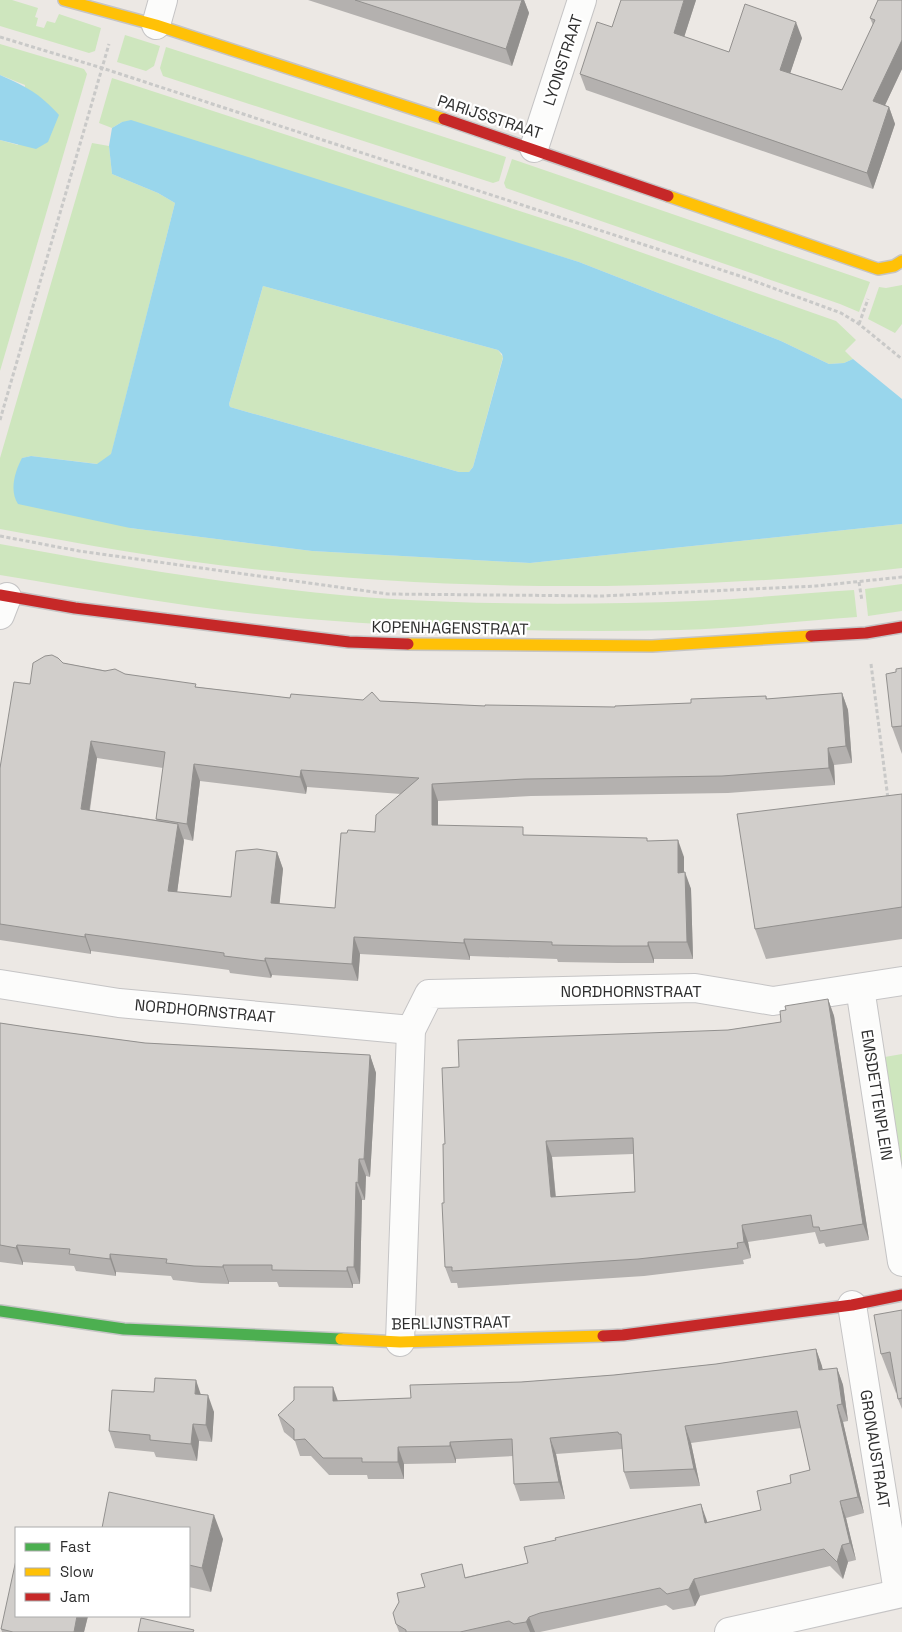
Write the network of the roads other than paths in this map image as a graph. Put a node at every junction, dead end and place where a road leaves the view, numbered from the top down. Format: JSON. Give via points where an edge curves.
{"nodes":[{"id":1,"x":582,"y":0,"type":"edge"},
{"id":2,"x":80,"y":2,"type":"edge"},
{"id":3,"x":159,"y":13,"type":"edge"},
{"id":4,"x":534,"y":148,"type":"junction"},
{"id":5,"x":902,"y":261,"type":"edge"},
{"id":6,"x":2,"y":602,"type":"edge"},
{"id":7,"x":902,"y":627,"type":"edge"},
{"id":8,"x":902,"y":981,"type":"edge"},
{"id":9,"x":0,"y":984,"type":"edge"},
{"id":10,"x":860,"y":988,"type":"junction"},
{"id":11,"x":411,"y":1030,"type":"junction"},
{"id":12,"x":902,"y":1262,"type":"edge"},
{"id":13,"x":902,"y":1295,"type":"edge"},
{"id":14,"x":852,"y":1305,"type":"junction"},
{"id":15,"x":0,"y":1311,"type":"edge"},
{"id":16,"x":400,"y":1342,"type":"junction"},
{"id":17,"x":900,"y":1593,"type":"edge"},
{"id":18,"x":729,"y":1632,"type":"edge"}],
"edges":[{"from":1,"to":4,"type":"street","name":"LYONSTRAAT"},
{"from":2,"to":3,"type":"street","name":"PARIJSSTRAAT","via":[[118,14]]},
{"from":3,"to":4,"type":"street","name":"PARIJSSTRAAT"},
{"from":4,"to":5,"type":"street","name":"PARIJSSTRAAT","via":[[878,269]]},
{"from":6,"to":7,"type":"street","name":"KOPENHAGENSTRAAT","via":[[349,642],[442,645],[652,646],[866,633]]},
{"from":8,"to":10,"type":"street","name":"NORDHORNSTRAAT"},
{"from":9,"to":11,"type":"street","name":"NORDHORNSTRAAT","via":[[119,1003]]},
{"from":10,"to":11,"type":"street","name":"NORDHORNSTRAAT","via":[[773,1001],[695,988],[429,994]]},
{"from":10,"to":12,"type":"street","name":"EMSDETTENPLEIN"},
{"from":11,"to":16,"type":"street","name":"NORDHORNSTRAAT"},
{"from":13,"to":14,"type":"street","name":"BERLIJNSTRAAT"},
{"from":14,"to":16,"type":"street","name":"BERLIJNSTRAAT","via":[[623,1335]]},
{"from":14,"to":17,"type":"street","name":"GRONAUSTRAAT"},
{"from":15,"to":16,"type":"street","name":"BERLIJNSTRAAT","via":[[124,1329]]},
{"from":17,"to":18,"type":"street","name":"GRONAUSTRAAT"}]}
